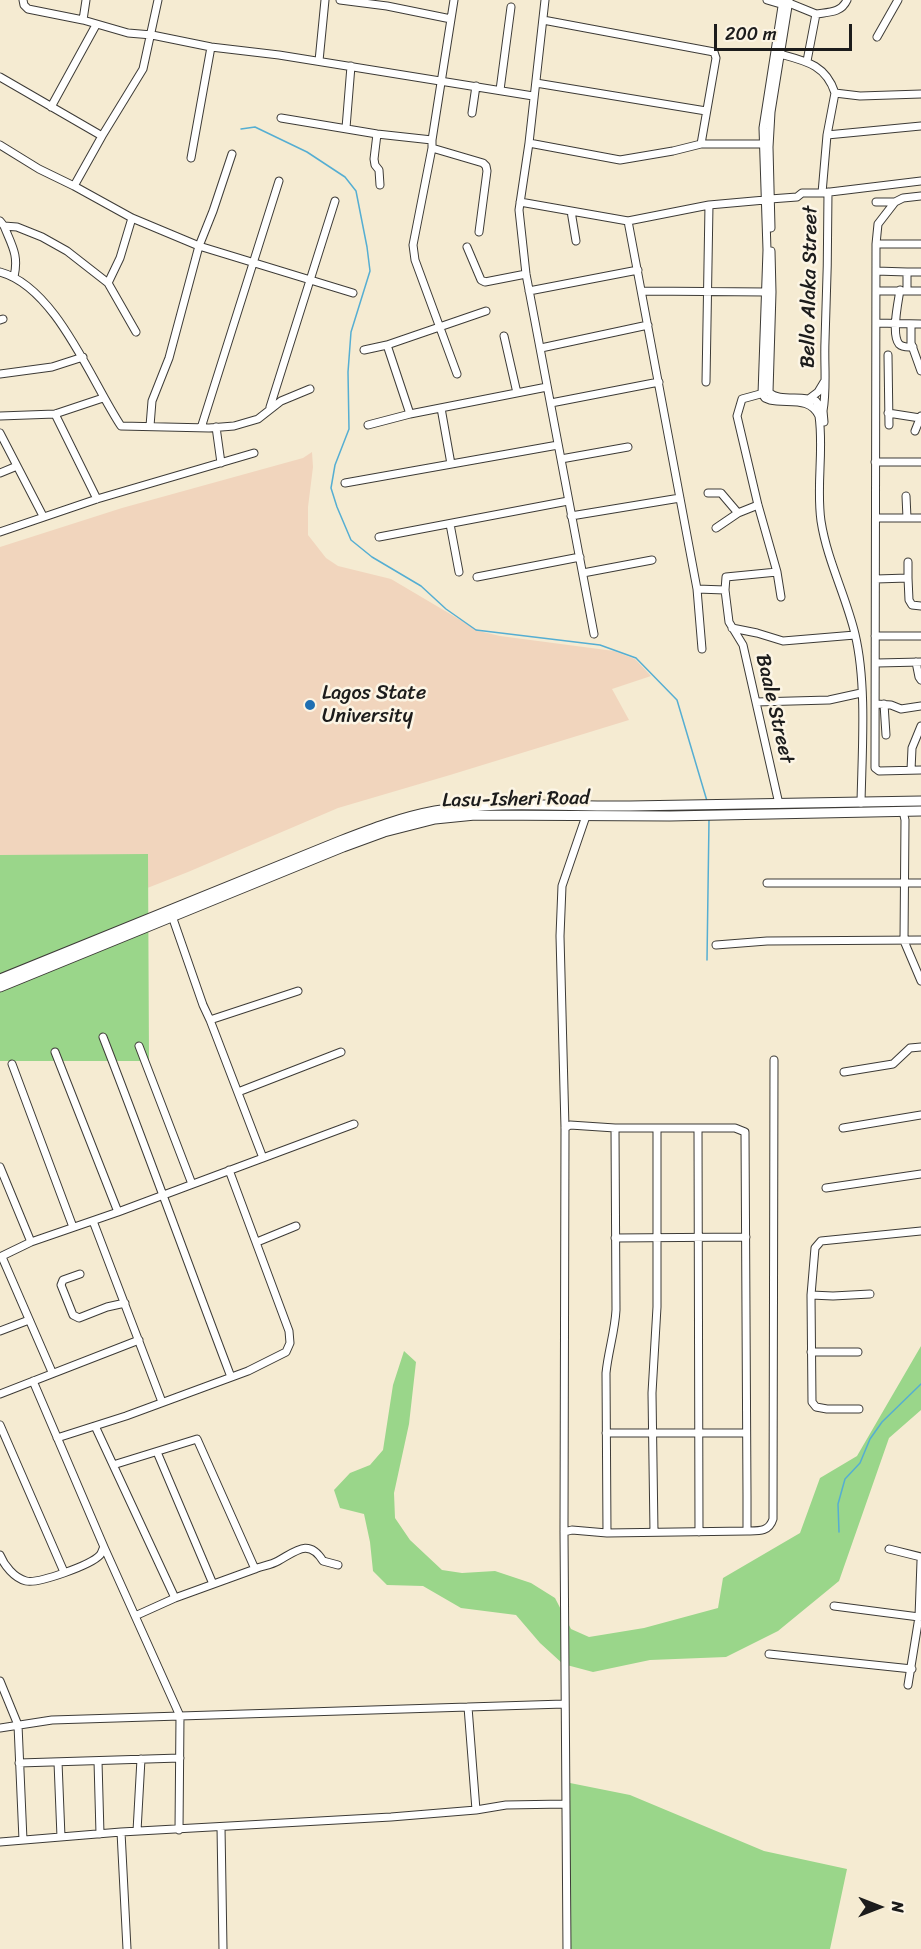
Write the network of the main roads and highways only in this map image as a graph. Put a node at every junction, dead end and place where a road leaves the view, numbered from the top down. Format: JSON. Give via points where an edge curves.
{"nodes":[{"id":1,"x":921,"y":801,"type":"edge"},
{"id":2,"x":707,"y":809,"type":"junction"},
{"id":3,"x":921,"y":811,"type":"edge"},
{"id":4,"x":0,"y":979,"type":"edge"},
{"id":5,"x":0,"y":987,"type":"edge"}],
"edges":[{"from":1,"to":2,"type":"main road","name":"Lasu-Isheri Road"},
{"from":2,"to":3,"type":"main road","name":"Lasu-Isheri Road"},
{"from":2,"to":4,"type":"main road","name":"Lasu-Isheri Road","via":[[474,807],[419,815],[340,841]]},
{"from":2,"to":5,"type":"main road","name":"Lasu-Isheri Road","via":[[586,816],[487,814],[435,819],[360,840]]}]}
